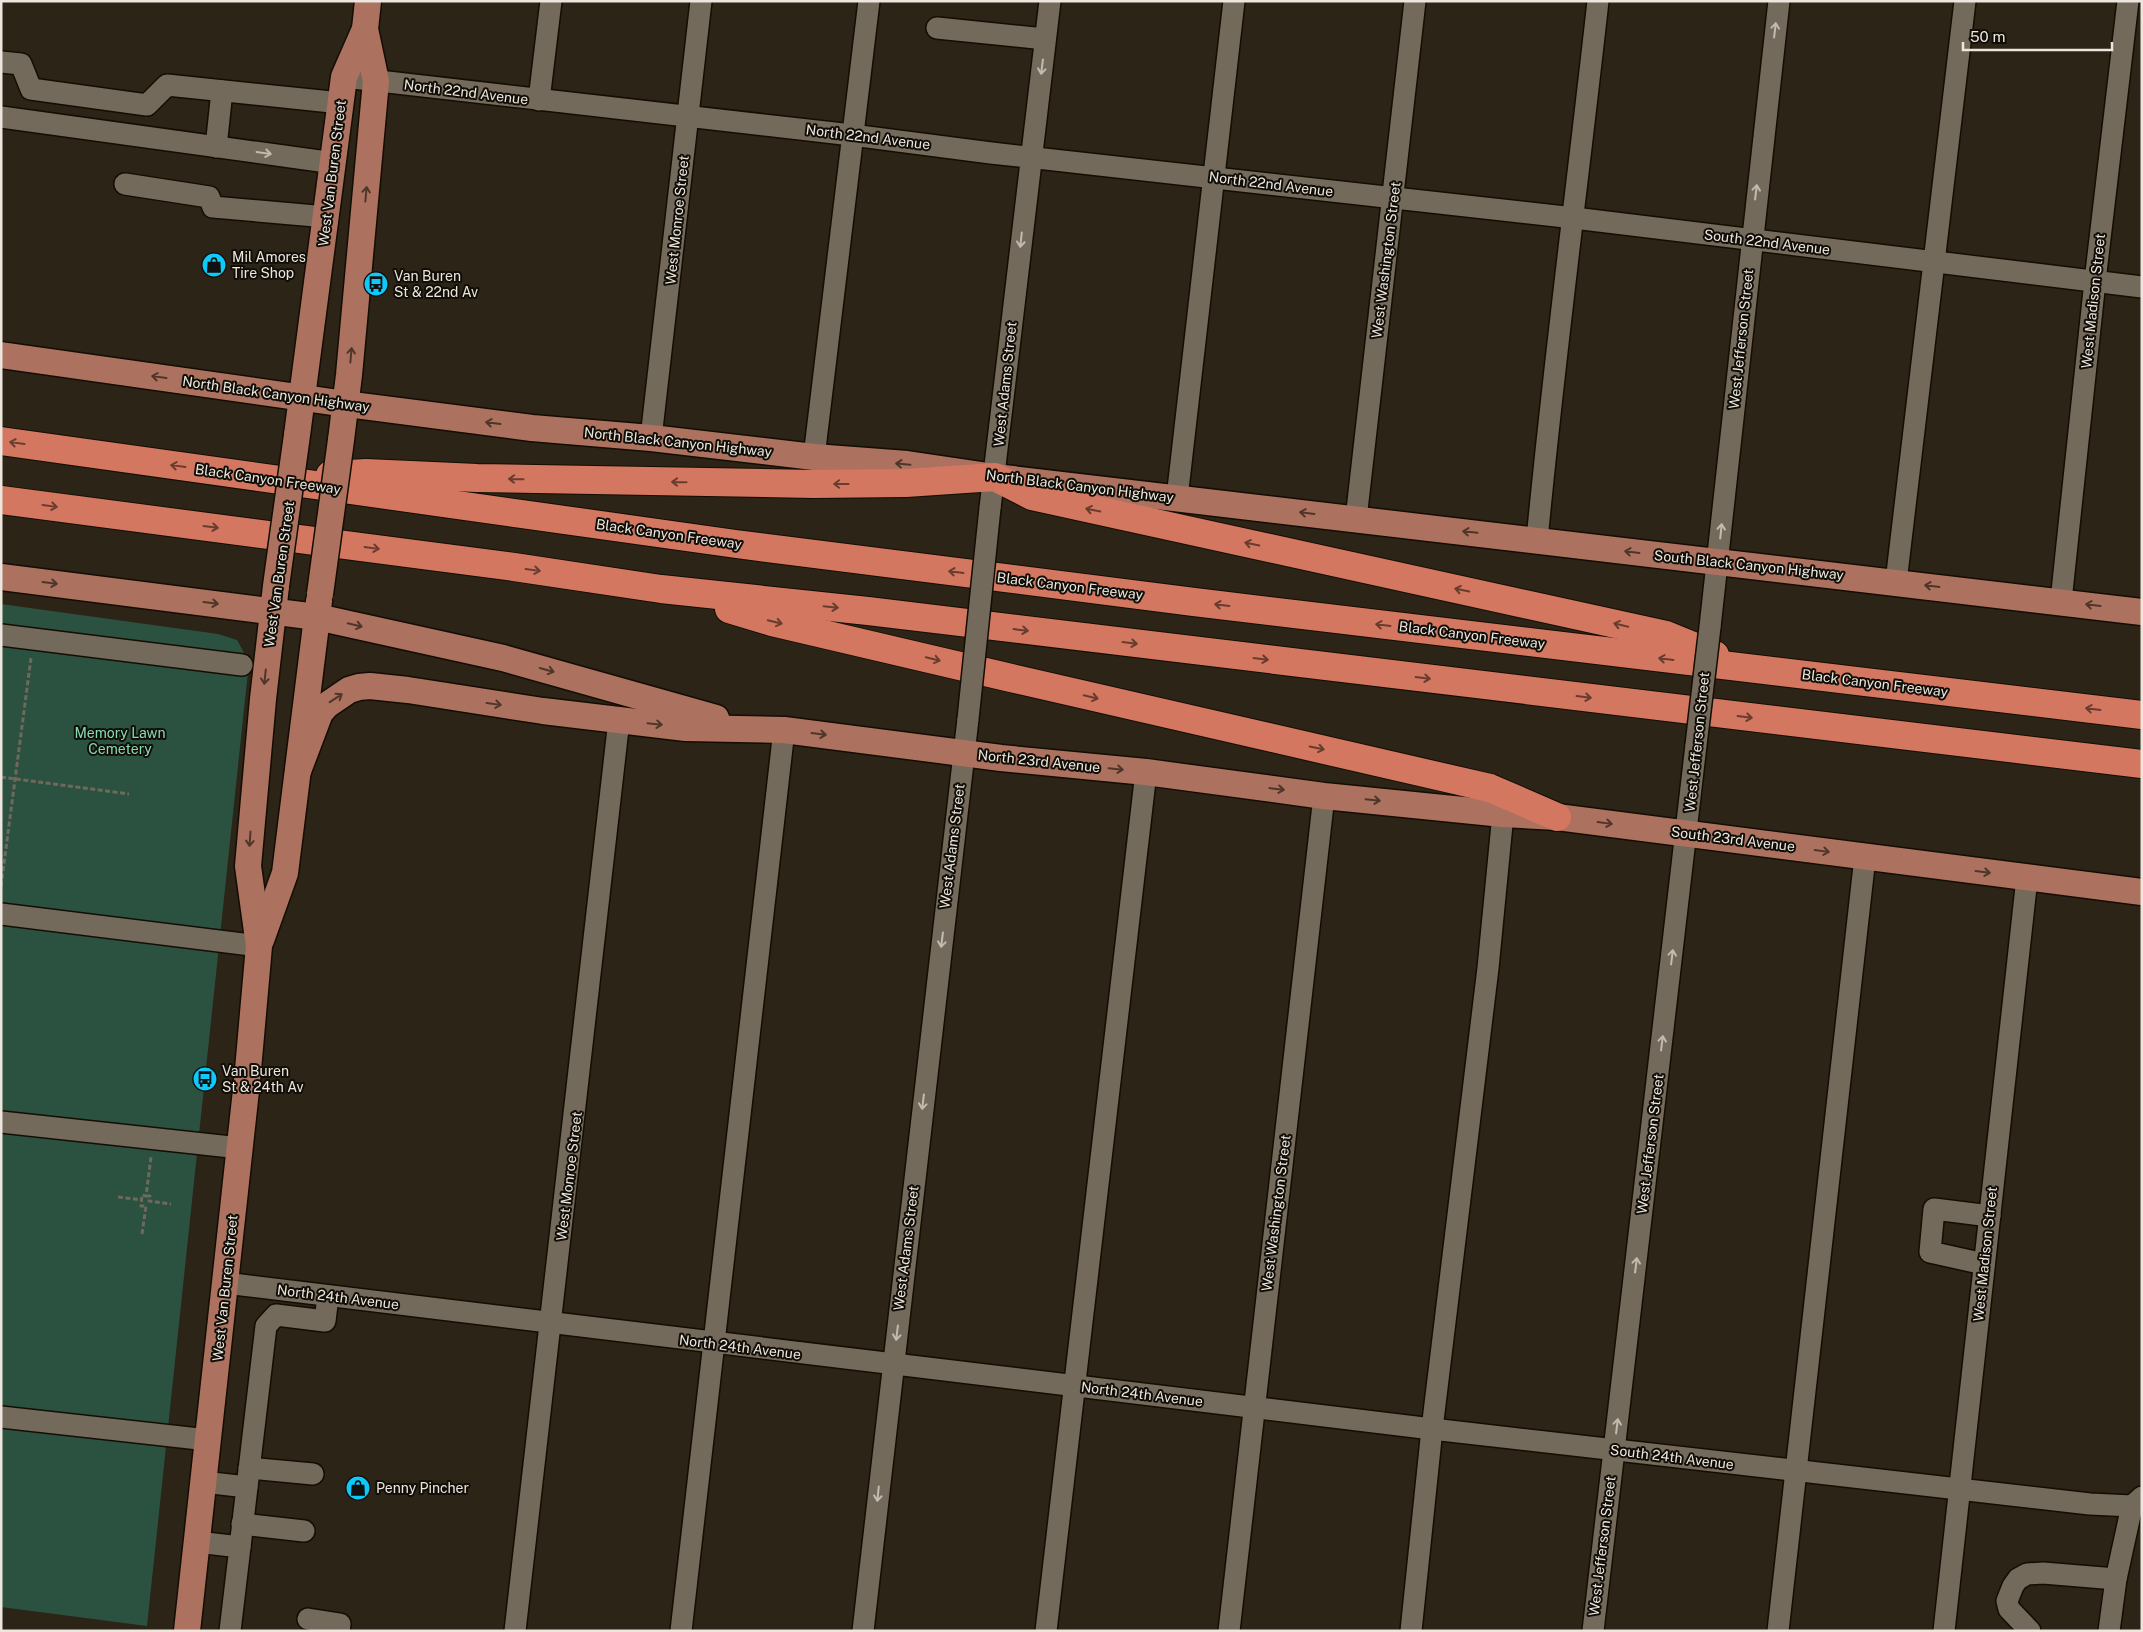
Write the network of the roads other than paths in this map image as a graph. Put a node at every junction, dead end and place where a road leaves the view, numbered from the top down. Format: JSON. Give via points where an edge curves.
{"nodes":[{"id":1,"x":368,"y":1,"type":"edge"},
{"id":2,"x":551,"y":1,"type":"edge"},
{"id":3,"x":701,"y":1,"type":"edge"},
{"id":4,"x":868,"y":1,"type":"edge"},
{"id":5,"x":1050,"y":1,"type":"edge"},
{"id":6,"x":1234,"y":1,"type":"edge"},
{"id":7,"x":1416,"y":1,"type":"edge"},
{"id":8,"x":1598,"y":1,"type":"edge"},
{"id":9,"x":1779,"y":1,"type":"edge"},
{"id":10,"x":1965,"y":1,"type":"edge"},
{"id":11,"x":2128,"y":1,"type":"edge"},
{"id":12,"x":937,"y":28,"type":"dead end"},
{"id":13,"x":365,"y":29,"type":"junction"},
{"id":14,"x":1045,"y":39,"type":"junction"},
{"id":15,"x":1,"y":62,"type":"edge"},
{"id":16,"x":344,"y":77,"type":"junction"},
{"id":17,"x":376,"y":81,"type":"junction"},
{"id":18,"x":222,"y":91,"type":"junction"},
{"id":19,"x":539,"y":100,"type":"junction"},
{"id":20,"x":341,"y":103,"type":"junction"},
{"id":21,"x":1,"y":117,"type":"edge"},
{"id":22,"x":688,"y":117,"type":"junction"},
{"id":23,"x":852,"y":135,"type":"junction"},
{"id":24,"x":216,"y":147,"type":"junction"},
{"id":25,"x":1031,"y":157,"type":"junction"},
{"id":26,"x":334,"y":163,"type":"junction"},
{"id":27,"x":1214,"y":178,"type":"junction"},
{"id":28,"x":125,"y":184,"type":"dead end"},
{"id":29,"x":1393,"y":199,"type":"junction"},
{"id":30,"x":327,"y":217,"type":"junction"},
{"id":31,"x":1574,"y":218,"type":"junction"},
{"id":32,"x":1751,"y":240,"type":"junction"},
{"id":33,"x":1934,"y":261,"type":"junction"},
{"id":34,"x":2095,"y":281,"type":"junction"},
{"id":35,"x":2142,"y":287,"type":"edge"},
{"id":36,"x":1,"y":355,"type":"edge"},
{"id":37,"x":303,"y":397,"type":"junction"},
{"id":38,"x":346,"y":404,"type":"junction"},
{"id":39,"x":651,"y":438,"type":"junction"},
{"id":40,"x":1,"y":441,"type":"edge"},
{"id":41,"x":814,"y":457,"type":"junction"},
{"id":42,"x":995,"y":476,"type":"junction"},
{"id":43,"x":260,"y":478,"type":"junction"},
{"id":44,"x":1176,"y":498,"type":"junction"},
{"id":45,"x":1,"y":500,"type":"edge"},
{"id":46,"x":1356,"y":519,"type":"junction"},
{"id":47,"x":1537,"y":540,"type":"junction"},
{"id":48,"x":1717,"y":561,"type":"junction"},
{"id":49,"x":1,"y":577,"type":"edge"},
{"id":50,"x":1896,"y":582,"type":"junction"},
{"id":51,"x":661,"y":589,"type":"junction"},
{"id":52,"x":274,"y":599,"type":"junction"},
{"id":53,"x":2061,"y":601,"type":"junction"},
{"id":54,"x":319,"y":605,"type":"junction"},
{"id":55,"x":2142,"y":612,"type":"edge"},
{"id":56,"x":1,"y":635,"type":"edge"},
{"id":57,"x":242,"y":665,"type":"dead end"},
{"id":58,"x":1749,"y":668,"type":"junction"},
{"id":59,"x":2142,"y":715,"type":"edge"},
{"id":60,"x":619,"y":720,"type":"junction"},
{"id":61,"x":753,"y":728,"type":"junction"},
{"id":62,"x":784,"y":730,"type":"junction"},
{"id":63,"x":963,"y":753,"type":"junction"},
{"id":64,"x":2142,"y":764,"type":"edge"},
{"id":65,"x":298,"y":771,"type":"junction"},
{"id":66,"x":1146,"y":772,"type":"junction"},
{"id":67,"x":1324,"y":796,"type":"junction"},
{"id":68,"x":1503,"y":814,"type":"junction"},
{"id":69,"x":1557,"y":817,"type":"junction"},
{"id":70,"x":1686,"y":833,"type":"junction"},
{"id":71,"x":1865,"y":857,"type":"junction"},
{"id":72,"x":2027,"y":878,"type":"junction"},
{"id":73,"x":2142,"y":892,"type":"edge"},
{"id":74,"x":1,"y":914,"type":"edge"},
{"id":75,"x":259,"y":946,"type":"junction"},
{"id":76,"x":1,"y":1122,"type":"edge"},
{"id":77,"x":240,"y":1148,"type":"junction"},
{"id":78,"x":1990,"y":1216,"type":"junction"},
{"id":79,"x":1984,"y":1264,"type":"junction"},
{"id":80,"x":225,"y":1284,"type":"junction"},
{"id":81,"x":278,"y":1290,"type":"junction"},
{"id":82,"x":328,"y":1296,"type":"junction"},
{"id":83,"x":276,"y":1315,"type":"junction"},
{"id":84,"x":552,"y":1324,"type":"junction"},
{"id":85,"x":714,"y":1344,"type":"junction"},
{"id":86,"x":893,"y":1365,"type":"junction"},
{"id":87,"x":1076,"y":1386,"type":"junction"},
{"id":88,"x":1254,"y":1407,"type":"junction"},
{"id":89,"x":1,"y":1417,"type":"edge"},
{"id":90,"x":1432,"y":1429,"type":"junction"},
{"id":91,"x":208,"y":1440,"type":"junction"},
{"id":92,"x":1614,"y":1451,"type":"junction"},
{"id":93,"x":1797,"y":1472,"type":"junction"},
{"id":94,"x":313,"y":1474,"type":"dead end"},
{"id":95,"x":248,"y":1478,"type":"junction"},
{"id":96,"x":204,"y":1482,"type":"junction"},
{"id":97,"x":1959,"y":1489,"type":"junction"},
{"id":98,"x":2137,"y":1501,"type":"edge"},
{"id":99,"x":242,"y":1524,"type":"junction"},
{"id":100,"x":304,"y":1531,"type":"dead end"},
{"id":101,"x":197,"y":1542,"type":"junction"},
{"id":102,"x":240,"y":1546,"type":"junction"},
{"id":103,"x":2116,"y":1579,"type":"junction"},
{"id":104,"x":308,"y":1619,"type":"dead end"},
{"id":105,"x":187,"y":1631,"type":"edge"},
{"id":106,"x":230,"y":1631,"type":"edge"},
{"id":107,"x":339,"y":1631,"type":"edge"},
{"id":108,"x":515,"y":1631,"type":"edge"},
{"id":109,"x":681,"y":1631,"type":"edge"},
{"id":110,"x":863,"y":1631,"type":"edge"},
{"id":111,"x":1046,"y":1631,"type":"edge"},
{"id":112,"x":1229,"y":1631,"type":"edge"},
{"id":113,"x":1411,"y":1631,"type":"edge"},
{"id":114,"x":1593,"y":1631,"type":"edge"},
{"id":115,"x":1778,"y":1631,"type":"edge"},
{"id":116,"x":1944,"y":1631,"type":"edge"},
{"id":117,"x":2030,"y":1631,"type":"edge"},
{"id":118,"x":2109,"y":1631,"type":"edge"}],
"edges":[{"from":1,"to":13,"type":"main road","name":"West Van Buren Street"},
{"from":2,"to":19,"type":"street"},
{"from":3,"to":22,"type":"street","name":"West Monroe Street"},
{"from":4,"to":23,"type":"street"},
{"from":5,"to":14,"type":"street","name":"West Adams Street"},
{"from":6,"to":27,"type":"street"},
{"from":7,"to":29,"type":"street","name":"West Washington Street"},
{"from":8,"to":31,"type":"street"},
{"from":32,"to":9,"type":"street","name":"West Jefferson Street","one_way":true},
{"from":10,"to":33,"type":"street"},
{"from":11,"to":34,"type":"street","name":"West Madison Street"},
{"from":12,"to":14,"type":"street"},
{"from":13,"to":16,"type":"main road","name":"West Van Buren Street"},
{"from":13,"to":17,"type":"main road","name":"West Van Buren Street"},
{"from":14,"to":25,"type":"street","name":"West Adams Street","one_way":true},
{"from":15,"to":18,"type":"street","via":[[21,64],[31,88],[147,105],[167,85]]},
{"from":16,"to":17,"type":"street","name":"North 22nd Avenue"},
{"from":16,"to":20,"type":"main road","name":"West Van Buren Street"},
{"from":17,"to":19,"type":"street","name":"North 22nd Avenue"},
{"from":38,"to":17,"type":"main road","name":"West Van Buren Street","one_way":true},
{"from":18,"to":20,"type":"street"},
{"from":18,"to":24,"type":"street"},
{"from":19,"to":22,"type":"street","name":"North 22nd Avenue"},
{"from":20,"to":26,"type":"main road","name":"West Van Buren Street"},
{"from":21,"to":24,"type":"street"},
{"from":22,"to":23,"type":"street","name":"North 22nd Avenue"},
{"from":22,"to":39,"type":"street","name":"West Monroe Street"},
{"from":23,"to":25,"type":"street","name":"North 22nd Avenue"},
{"from":23,"to":41,"type":"street"},
{"from":24,"to":26,"type":"street","one_way":true},
{"from":25,"to":27,"type":"street","name":"North 22nd Avenue"},
{"from":25,"to":42,"type":"street","name":"West Adams Street","one_way":true},
{"from":26,"to":30,"type":"main road","name":"West Van Buren Street"},
{"from":27,"to":29,"type":"street","name":"North 22nd Avenue"},
{"from":27,"to":44,"type":"street"},
{"from":28,"to":30,"type":"street","via":[[209,197],[213,207]]},
{"from":29,"to":31,"type":"street","name":"South 22nd Avenue"},
{"from":29,"to":46,"type":"street","name":"West Washington Street"},
{"from":30,"to":37,"type":"main road","name":"West Van Buren Street"},
{"from":31,"to":32,"type":"street","name":"South 22nd Avenue"},
{"from":31,"to":47,"type":"street","via":[[1555,361]]},
{"from":32,"to":33,"type":"street","name":"South 22nd Avenue"},
{"from":48,"to":32,"type":"street","name":"West Jefferson Street","one_way":true},
{"from":33,"to":34,"type":"street","name":"South 22nd Avenue"},
{"from":33,"to":50,"type":"street"},
{"from":34,"to":35,"type":"street","name":"South 22nd Avenue"},
{"from":34,"to":53,"type":"street","name":"West Madison Street"},
{"from":37,"to":36,"type":"main road","name":"North Black Canyon Highway","one_way":true},
{"from":37,"to":38,"type":"main road","name":"North Black Canyon Highway"},
{"from":37,"to":52,"type":"main road","name":"West Van Buren Street","bridge":true},
{"from":39,"to":38,"type":"main road","name":"North Black Canyon Highway","one_way":true,"via":[[532,428]]},
{"from":38,"to":54,"type":"main road","name":"West Van Buren Street","bridge":true},
{"from":39,"to":41,"type":"main road","name":"North Black Canyon Highway"},
{"from":43,"to":40,"type":"highway","name":"Black Canyon Freeway","one_way":true},
{"from":42,"to":41,"type":"main road","name":"North Black Canyon Highway","one_way":true,"via":[[907,464]]},
{"from":42,"to":43,"type":"highway","one_way":true,"via":[[906,484],[477,478],[366,473]]},
{"from":42,"to":44,"type":"main road","name":"North Black Canyon Highway"},
{"from":58,"to":42,"type":"highway","one_way":true,"via":[[1666,636],[1032,496]]},
{"from":42,"to":63,"type":"street","name":"West Adams Street","bridge":true},
{"from":58,"to":43,"type":"highway","name":"Black Canyon Freeway","one_way":true,"via":[[814,554]]},
{"from":46,"to":44,"type":"main road","name":"North Black Canyon Highway","one_way":true},
{"from":45,"to":51,"type":"highway","one_way":true},
{"from":47,"to":46,"type":"main road","name":"South Black Canyon Highway","one_way":true},
{"from":48,"to":47,"type":"main road","name":"South Black Canyon Highway","one_way":true},
{"from":48,"to":50,"type":"main road","name":"South Black Canyon Highway"},
{"from":48,"to":70,"type":"street","name":"West Jefferson Street","bridge":true},
{"from":49,"to":52,"type":"main road","one_way":true},
{"from":53,"to":50,"type":"main road","name":"South Black Canyon Highway","one_way":true},
{"from":51,"to":64,"type":"highway","one_way":true},
{"from":51,"to":69,"type":"highway","one_way":true,"via":[[772,622],[1490,788]]},
{"from":52,"to":54,"type":"main road"},
{"from":52,"to":75,"type":"main road","name":"West Van Buren Street","one_way":true,"via":[[248,866]]},
{"from":55,"to":53,"type":"main road","name":"South Black Canyon Highway","one_way":true},
{"from":54,"to":61,"type":"main road","one_way":true},
{"from":54,"to":65,"type":"main road","name":"West Van Buren Street"},
{"from":56,"to":57,"type":"street"},
{"from":59,"to":58,"type":"highway","name":"Black Canyon Freeway","one_way":true},
{"from":60,"to":61,"type":"main road","one_way":true,"via":[[686,728]]},
{"from":65,"to":60,"type":"main road","one_way":true,"via":[[320,713],[334,699],[359,687],[408,690]]},
{"from":60,"to":84,"type":"street","name":"West Monroe Street"},
{"from":61,"to":62,"type":"main road","name":"North 23rd Avenue"},
{"from":62,"to":63,"type":"main road","name":"North 23rd Avenue","one_way":true},
{"from":62,"to":85,"type":"street"},
{"from":63,"to":66,"type":"main road","name":"North 23rd Avenue","one_way":true},
{"from":63,"to":86,"type":"street","name":"West Adams Street","one_way":true},
{"from":65,"to":75,"type":"main road","name":"West Van Buren Street","via":[[285,873]]},
{"from":66,"to":67,"type":"main road","name":"North 23rd Avenue","one_way":true},
{"from":66,"to":87,"type":"street"},
{"from":67,"to":68,"type":"main road","name":"South 23rd Avenue","one_way":true},
{"from":67,"to":88,"type":"street","name":"West Washington Street"},
{"from":68,"to":69,"type":"main road","name":"South 23rd Avenue"},
{"from":68,"to":90,"type":"street","via":[[1488,968]]},
{"from":69,"to":70,"type":"main road","name":"South 23rd Avenue","one_way":true},
{"from":70,"to":71,"type":"main road","name":"South 23rd Avenue","one_way":true},
{"from":92,"to":70,"type":"street","name":"West Jefferson Street","one_way":true},
{"from":71,"to":72,"type":"main road","name":"South 23rd Avenue","one_way":true},
{"from":71,"to":93,"type":"street"},
{"from":72,"to":73,"type":"main road","name":"South 23rd Avenue"},
{"from":72,"to":78,"type":"street","name":"West Madison Street"},
{"from":74,"to":75,"type":"street"},
{"from":75,"to":77,"type":"main road","name":"West Van Buren Street"},
{"from":76,"to":77,"type":"street"},
{"from":77,"to":80,"type":"main road","name":"West Van Buren Street"},
{"from":78,"to":79,"type":"street","name":"West Madison Street"},
{"from":78,"to":79,"type":"street","via":[[1934,1209],[1930,1252]]},
{"from":79,"to":97,"type":"street","name":"West Madison Street"},
{"from":80,"to":81,"type":"street","name":"North 24th Avenue"},
{"from":80,"to":91,"type":"main road","name":"West Van Buren Street"},
{"from":81,"to":82,"type":"street","name":"North 24th Avenue"},
{"from":81,"to":83,"type":"street"},
{"from":82,"to":83,"type":"street","via":[[325,1321]]},
{"from":82,"to":84,"type":"street","name":"North 24th Avenue"},
{"from":83,"to":95,"type":"street","via":[[266,1326]]},
{"from":84,"to":85,"type":"street","name":"North 24th Avenue"},
{"from":84,"to":108,"type":"street","name":"West Monroe Street"},
{"from":85,"to":86,"type":"street","name":"North 24th Avenue"},
{"from":85,"to":109,"type":"street"},
{"from":86,"to":87,"type":"street","name":"North 24th Avenue"},
{"from":86,"to":110,"type":"street","name":"West Adams Street","one_way":true},
{"from":87,"to":88,"type":"street","name":"North 24th Avenue"},
{"from":87,"to":111,"type":"street"},
{"from":88,"to":90,"type":"street","name":"South 24th Avenue"},
{"from":88,"to":112,"type":"street","name":"West Washington Street"},
{"from":89,"to":91,"type":"street"},
{"from":90,"to":92,"type":"street","name":"South 24th Avenue"},
{"from":90,"to":113,"type":"street"},
{"from":91,"to":96,"type":"main road","name":"West Van Buren Street"},
{"from":92,"to":93,"type":"street","name":"South 24th Avenue"},
{"from":92,"to":114,"type":"street","name":"West Jefferson Street"},
{"from":93,"to":97,"type":"street","name":"South 24th Avenue"},
{"from":93,"to":115,"type":"street"},
{"from":94,"to":95,"type":"street"},
{"from":95,"to":96,"type":"street"},
{"from":95,"to":99,"type":"street"},
{"from":96,"to":101,"type":"main road","name":"West Van Buren Street"},
{"from":97,"to":98,"type":"street","name":"South 24th Avenue","via":[[2090,1504]]},
{"from":97,"to":116,"type":"street","name":"West Madison Street"},
{"from":98,"to":103,"type":"street"},
{"from":99,"to":100,"type":"street"},
{"from":99,"to":102,"type":"street"},
{"from":101,"to":102,"type":"street"},
{"from":101,"to":105,"type":"main road","name":"West Van Buren Street"},
{"from":102,"to":106,"type":"street"},
{"from":103,"to":117,"type":"street","via":[[2043,1573],[2027,1574],[2018,1579],[2007,1601],[2009,1609]]},
{"from":103,"to":118,"type":"street"},
{"from":104,"to":107,"type":"street","via":[[340,1624]]}]}
